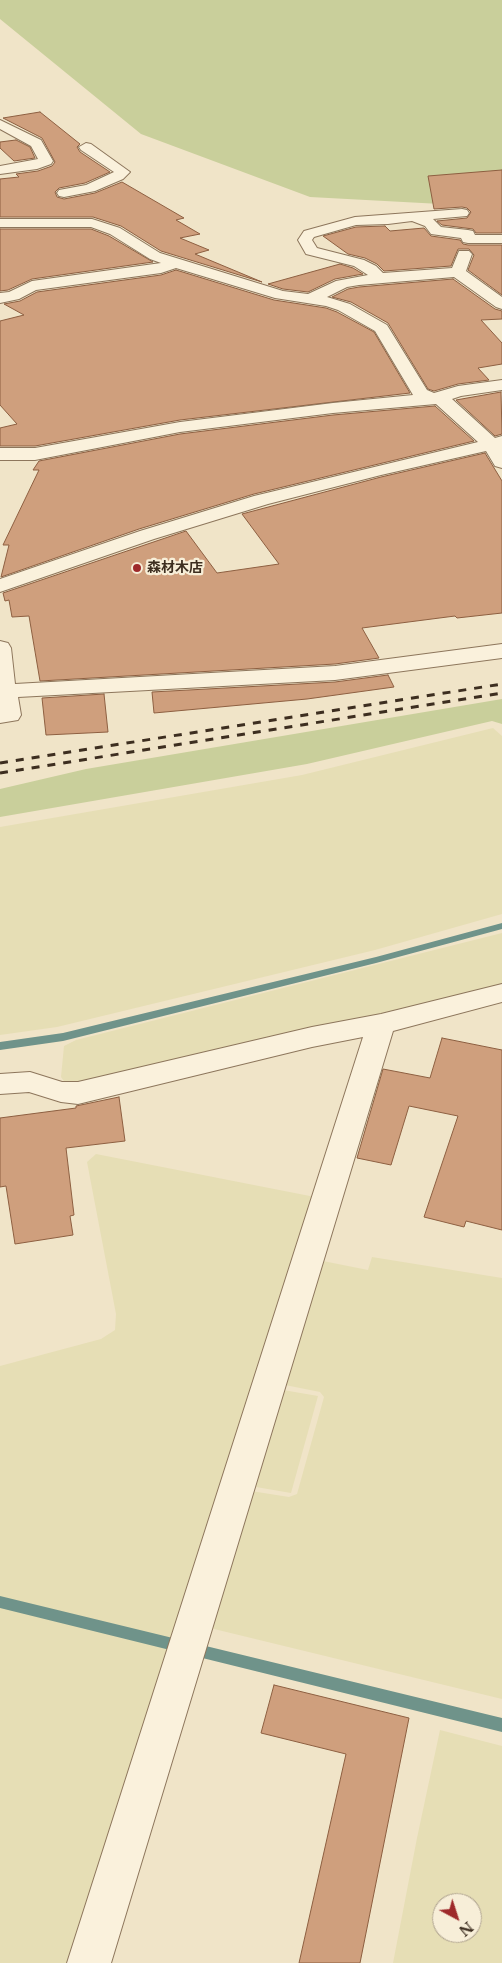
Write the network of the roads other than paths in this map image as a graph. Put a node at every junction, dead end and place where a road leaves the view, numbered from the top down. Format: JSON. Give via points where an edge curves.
{"nodes":[{"id":1,"x":1,"y":125,"type":"edge"},
{"id":2,"x":86,"y":146,"type":"dead end"},
{"id":3,"x":37,"y":165,"type":"junction"},
{"id":4,"x":0,"y":170,"type":"edge"},
{"id":5,"x":57,"y":186,"type":"junction"},
{"id":6,"x":462,"y":213,"type":"dead end"},
{"id":7,"x":413,"y":216,"type":"junction"},
{"id":8,"x":92,"y":223,"type":"junction"},
{"id":9,"x":0,"y":224,"type":"edge"},
{"id":10,"x":468,"y":234,"type":"junction"},
{"id":11,"x":502,"y":239,"type":"edge"},
{"id":12,"x":176,"y":263,"type":"junction"},
{"id":13,"x":458,"y":272,"type":"junction"},
{"id":14,"x":380,"y":278,"type":"junction"},
{"id":15,"x":0,"y":298,"type":"edge"},
{"id":16,"x":310,"y":299,"type":"junction"},
{"id":17,"x":502,"y":304,"type":"edge"},
{"id":18,"x":502,"y":385,"type":"edge"},
{"id":19,"x":436,"y":399,"type":"junction"},
{"id":20,"x":497,"y":443,"type":"edge"},
{"id":21,"x":0,"y":454,"type":"edge"},
{"id":22,"x":502,"y":462,"type":"edge"},
{"id":23,"x":0,"y":586,"type":"edge"},
{"id":24,"x":0,"y":648,"type":"edge"},
{"id":25,"x":502,"y":651,"type":"edge"},
{"id":26,"x":5,"y":691,"type":"junction"},
{"id":27,"x":0,"y":716,"type":"edge"},
{"id":28,"x":502,"y":993,"type":"edge"},
{"id":29,"x":381,"y":1024,"type":"junction"},
{"id":30,"x":0,"y":1084,"type":"edge"},
{"id":31,"x":89,"y":1963,"type":"edge"}],
"edges":[{"from":1,"to":3,"type":"street","via":[[36,143],[46,161]]},
{"from":2,"to":5,"type":"street","via":[[123,172],[90,188]]},
{"from":3,"to":4,"type":"street"},
{"from":3,"to":5,"type":"street"},
{"from":5,"to":8,"type":"street"},
{"from":6,"to":7,"type":"street"},
{"from":7,"to":10,"type":"street","via":[[430,223],[436,230]]},
{"from":7,"to":14,"type":"street","via":[[355,221],[309,234],[305,240],[311,251],[358,263]]},
{"from":8,"to":9,"type":"street"},
{"from":8,"to":12,"type":"street","via":[[115,231],[155,256]]},
{"from":10,"to":11,"type":"street"},
{"from":10,"to":13,"type":"street"},
{"from":12,"to":15,"type":"street","via":[[161,268],[32,286],[13,296]]},
{"from":12,"to":16,"type":"street","via":[[281,295]]},
{"from":13,"to":14,"type":"street"},
{"from":13,"to":17,"type":"street"},
{"from":14,"to":16,"type":"street","via":[[342,284]]},
{"from":16,"to":19,"type":"street","via":[[344,307],[381,328],[420,393]]},
{"from":18,"to":19,"type":"street","via":[[458,391]]},
{"from":19,"to":20,"type":"street"},
{"from":19,"to":21,"type":"street","via":[[180,427],[35,454]]},
{"from":20,"to":22,"type":"street"},
{"from":20,"to":23,"type":"street","via":[[261,500]]},
{"from":24,"to":26,"type":"street"},
{"from":25,"to":26,"type":"street","via":[[335,673]]},
{"from":26,"to":27,"type":"street","via":[[10,715]]},
{"from":28,"to":29,"type":"street"},
{"from":29,"to":30,"type":"street","via":[[312,1037],[78,1093],[60,1092],[30,1082]]},
{"from":29,"to":31,"type":"street"}]}
